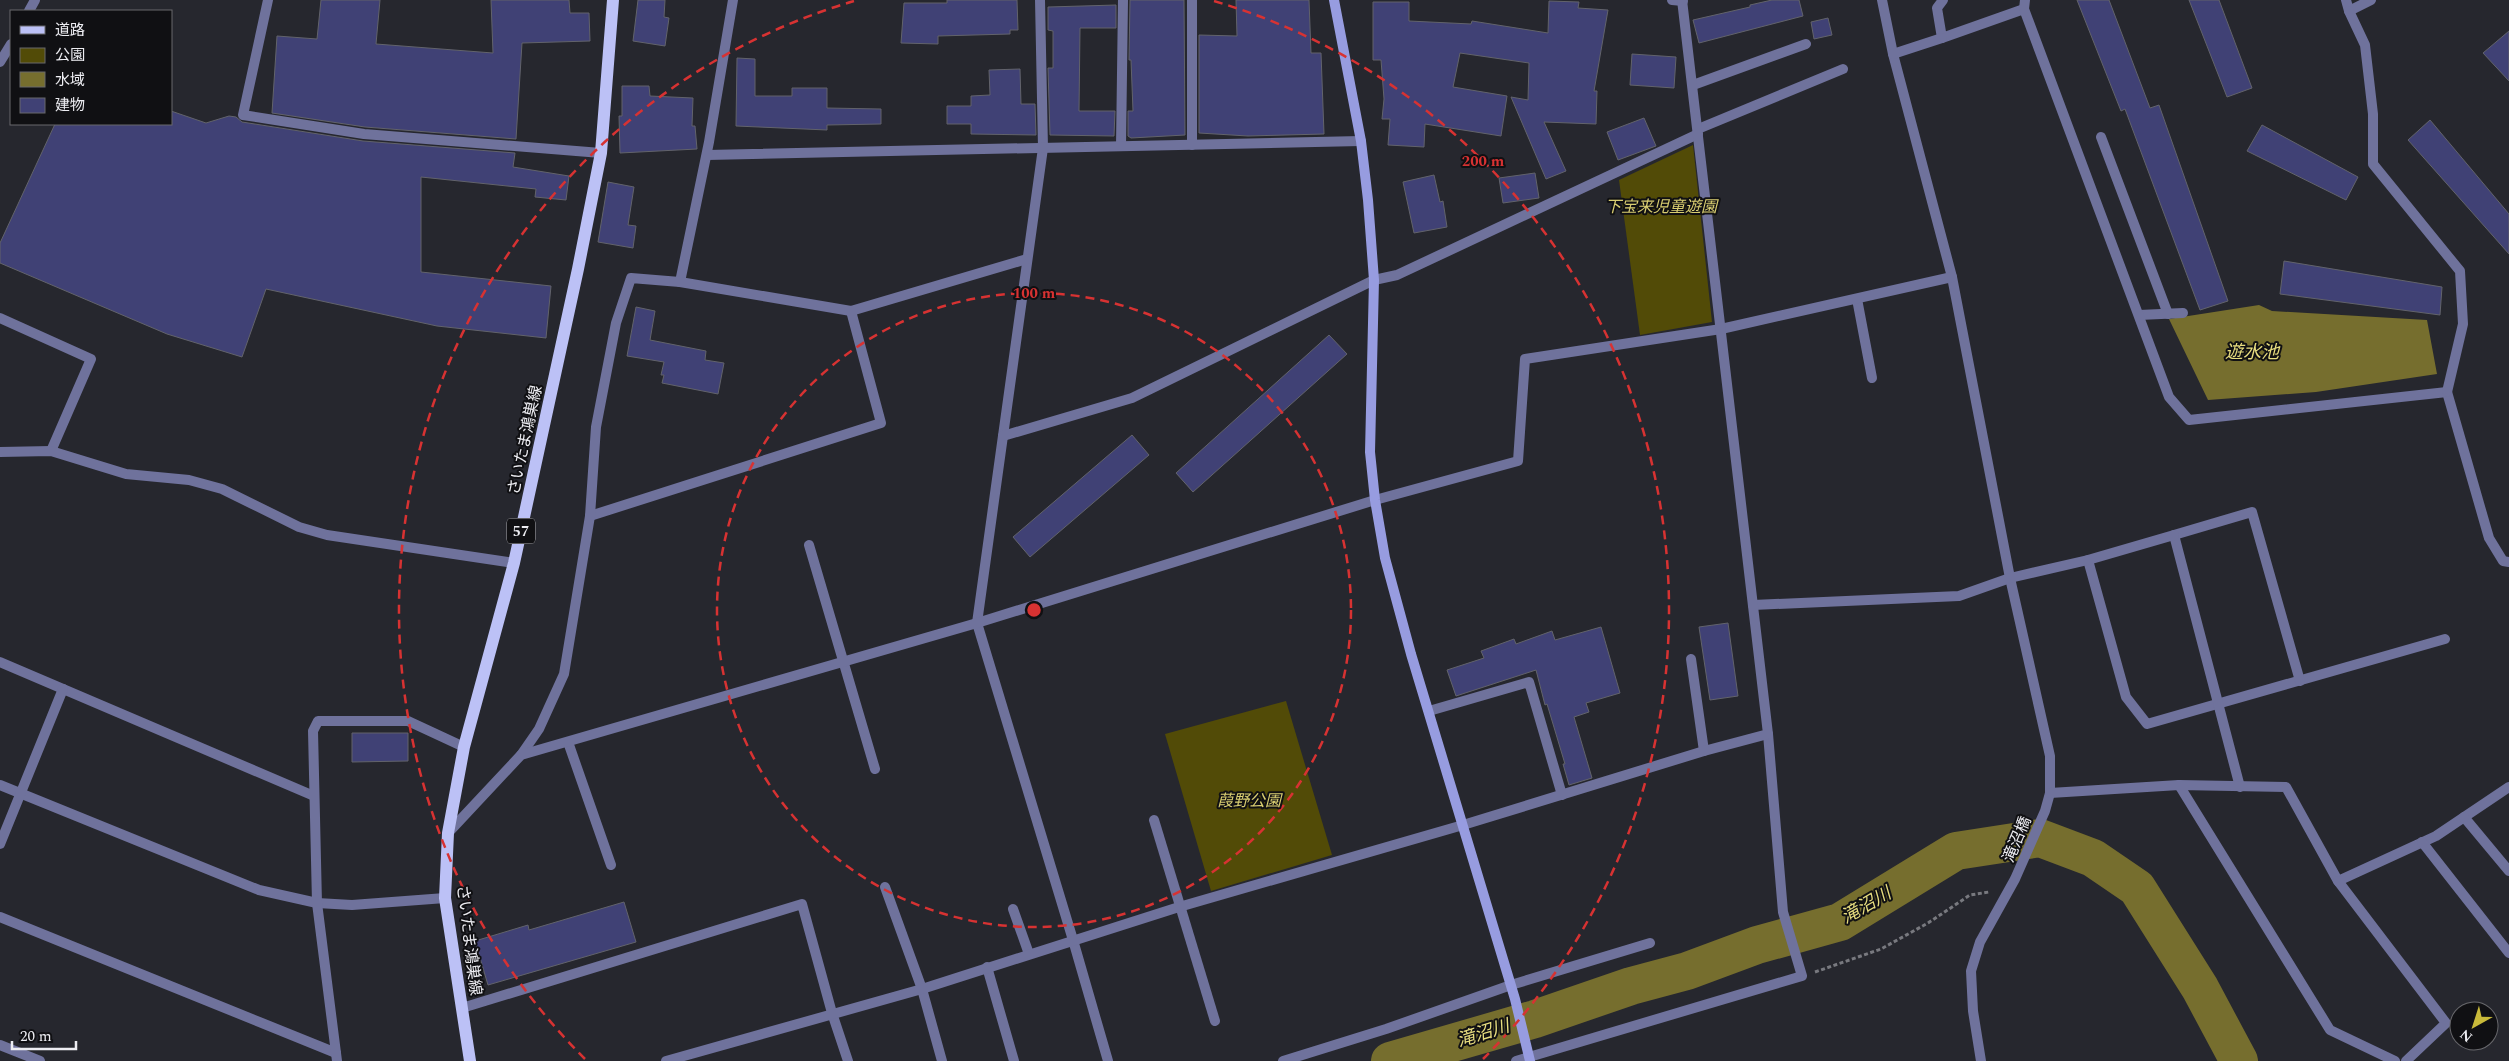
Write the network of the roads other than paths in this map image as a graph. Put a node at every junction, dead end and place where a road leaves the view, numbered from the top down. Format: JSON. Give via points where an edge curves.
{"nodes":[{"id":1,"x":268,"y":0,"type":"edge"},
{"id":2,"x":613,"y":0,"type":"edge"},
{"id":3,"x":732,"y":0,"type":"edge"},
{"id":4,"x":1040,"y":0,"type":"edge"},
{"id":5,"x":1122,"y":0,"type":"edge"},
{"id":6,"x":1192,"y":0,"type":"edge"},
{"id":7,"x":1334,"y":0,"type":"edge"},
{"id":8,"x":1672,"y":0,"type":"edge"},
{"id":9,"x":1882,"y":0,"type":"edge"},
{"id":10,"x":1943,"y":0,"type":"edge"},
{"id":11,"x":2346,"y":0,"type":"edge"},
{"id":12,"x":2371,"y":0,"type":"edge"},
{"id":13,"x":1683,"y":1,"type":"edge"},
{"id":14,"x":2025,"y":5,"type":"edge"},
{"id":15,"x":2349,"y":11,"type":"junction"},
{"id":16,"x":1942,"y":38,"type":"junction"},
{"id":17,"x":1806,"y":44,"type":"dead end"},
{"id":18,"x":10,"y":46,"type":"edge"},
{"id":19,"x":1893,"y":54,"type":"junction"},
{"id":20,"x":0,"y":62,"type":"edge"},
{"id":21,"x":1843,"y":68,"type":"dead end"},
{"id":22,"x":1693,"y":85,"type":"junction"},
{"id":23,"x":1698,"y":132,"type":"junction"},
{"id":24,"x":2101,"y":137,"type":"dead end"},
{"id":25,"x":1361,"y":142,"type":"junction"},
{"id":26,"x":1192,"y":145,"type":"junction"},
{"id":27,"x":1121,"y":146,"type":"junction"},
{"id":28,"x":1043,"y":148,"type":"junction"},
{"id":29,"x":601,"y":153,"type":"junction"},
{"id":30,"x":707,"y":155,"type":"junction"},
{"id":31,"x":1028,"y":259,"type":"junction"},
{"id":32,"x":1952,"y":277,"type":"junction"},
{"id":33,"x":1374,"y":280,"type":"junction"},
{"id":34,"x":680,"y":282,"type":"junction"},
{"id":35,"x":1857,"y":299,"type":"junction"},
{"id":36,"x":851,"y":311,"type":"junction"},
{"id":37,"x":2183,"y":313,"type":"dead end"},
{"id":38,"x":2168,"y":314,"type":"junction"},
{"id":39,"x":2139,"y":315,"type":"junction"},
{"id":40,"x":0,"y":318,"type":"edge"},
{"id":41,"x":1721,"y":329,"type":"junction"},
{"id":42,"x":1872,"y":378,"type":"dead end"},
{"id":43,"x":2447,"y":392,"type":"junction"},
{"id":44,"x":1003,"y":436,"type":"junction"},
{"id":45,"x":0,"y":452,"type":"edge"},
{"id":46,"x":51,"y":452,"type":"junction"},
{"id":47,"x":1375,"y":500,"type":"junction"},
{"id":48,"x":590,"y":516,"type":"junction"},
{"id":49,"x":2174,"y":535,"type":"junction"},
{"id":50,"x":809,"y":545,"type":"dead end"},
{"id":51,"x":2088,"y":560,"type":"junction"},
{"id":52,"x":2509,"y":562,"type":"edge"},
{"id":53,"x":514,"y":563,"type":"junction"},
{"id":54,"x":2010,"y":578,"type":"junction"},
{"id":55,"x":1753,"y":605,"type":"junction"},
{"id":56,"x":977,"y":623,"type":"junction"},
{"id":57,"x":2445,"y":639,"type":"dead end"},
{"id":58,"x":1691,"y":659,"type":"dead end"},
{"id":59,"x":0,"y":662,"type":"edge"},
{"id":60,"x":844,"y":662,"type":"junction"},
{"id":61,"x":2300,"y":681,"type":"junction"},
{"id":62,"x":63,"y":689,"type":"junction"},
{"id":63,"x":2218,"y":705,"type":"junction"},
{"id":64,"x":1429,"y":711,"type":"junction"},
{"id":65,"x":1768,"y":734,"type":"junction"},
{"id":66,"x":568,"y":742,"type":"junction"},
{"id":67,"x":464,"y":747,"type":"junction"},
{"id":68,"x":1704,"y":750,"type":"junction"},
{"id":69,"x":521,"y":755,"type":"junction"},
{"id":70,"x":876,"y":769,"type":"dead end"},
{"id":71,"x":0,"y":785,"type":"edge"},
{"id":72,"x":2179,"y":785,"type":"junction"},
{"id":73,"x":2240,"y":787,"type":"junction"},
{"id":74,"x":2509,"y":787,"type":"edge"},
{"id":75,"x":21,"y":793,"type":"junction"},
{"id":76,"x":2050,"y":793,"type":"junction"},
{"id":77,"x":1562,"y":795,"type":"junction"},
{"id":78,"x":314,"y":796,"type":"junction"},
{"id":79,"x":2464,"y":817,"type":"junction"},
{"id":80,"x":1154,"y":820,"type":"dead end"},
{"id":81,"x":1463,"y":825,"type":"junction"},
{"id":82,"x":448,"y":833,"type":"junction"},
{"id":83,"x":2422,"y":842,"type":"junction"},
{"id":84,"x":0,"y":844,"type":"edge"},
{"id":85,"x":611,"y":865,"type":"dead end"},
{"id":86,"x":2509,"y":871,"type":"edge"},
{"id":87,"x":2338,"y":881,"type":"junction"},
{"id":88,"x":885,"y":887,"type":"dead end"},
{"id":89,"x":445,"y":898,"type":"junction"},
{"id":90,"x":317,"y":903,"type":"junction"},
{"id":91,"x":1179,"y":907,"type":"junction"},
{"id":92,"x":1013,"y":909,"type":"dead end"},
{"id":93,"x":0,"y":917,"type":"edge"},
{"id":94,"x":1073,"y":940,"type":"junction"},
{"id":95,"x":1650,"y":943,"type":"dead end"},
{"id":96,"x":2509,"y":953,"type":"edge"},
{"id":97,"x":1029,"y":954,"type":"junction"},
{"id":98,"x":988,"y":967,"type":"junction"},
{"id":99,"x":1511,"y":985,"type":"junction"},
{"id":100,"x":922,"y":989,"type":"junction"},
{"id":101,"x":462,"y":1008,"type":"junction"},
{"id":102,"x":832,"y":1013,"type":"junction"},
{"id":103,"x":1215,"y":1021,"type":"dead end"},
{"id":104,"x":0,"y":1045,"type":"edge"},
{"id":105,"x":336,"y":1057,"type":"edge"},
{"id":106,"x":27,"y":1058,"type":"edge"},
{"id":107,"x":1530,"y":1059,"type":"edge"},
{"id":108,"x":40,"y":1061,"type":"edge"},
{"id":109,"x":470,"y":1061,"type":"edge"},
{"id":110,"x":666,"y":1061,"type":"edge"},
{"id":111,"x":848,"y":1061,"type":"edge"},
{"id":112,"x":942,"y":1061,"type":"edge"},
{"id":113,"x":1014,"y":1061,"type":"edge"},
{"id":114,"x":1108,"y":1061,"type":"edge"},
{"id":115,"x":1283,"y":1061,"type":"edge"},
{"id":116,"x":1516,"y":1061,"type":"edge"},
{"id":117,"x":1981,"y":1061,"type":"edge"},
{"id":118,"x":2395,"y":1061,"type":"edge"},
{"id":119,"x":2406,"y":1061,"type":"edge"}],
"edges":[{"from":1,"to":29,"type":"street","via":[[243,115],[364,134]]},
{"from":2,"to":29,"type":"main road","name":"さいたま鴻巣線","number":"57"},
{"from":3,"to":30,"type":"street"},
{"from":4,"to":28,"type":"street"},
{"from":5,"to":27,"type":"street"},
{"from":6,"to":26,"type":"street"},
{"from":7,"to":25,"type":"street"},
{"from":8,"to":13,"type":"street"},
{"from":9,"to":19,"type":"street","name":"滝沼橋"},
{"from":10,"to":16,"type":"street","via":[[1937,8]]},
{"from":11,"to":15,"type":"street"},
{"from":12,"to":15,"type":"street"},
{"from":13,"to":22,"type":"street"},
{"from":14,"to":16,"type":"street"},
{"from":14,"to":39,"type":"street"},
{"from":15,"to":43,"type":"street","via":[[2365,45],[2373,114],[2373,164],[2460,271],[2462,324]]},
{"from":16,"to":19,"type":"street"},
{"from":17,"to":22,"type":"street"},
{"from":18,"to":20,"type":"street"},
{"from":19,"to":32,"type":"street","name":"滝沼橋"},
{"from":21,"to":23,"type":"street"},
{"from":22,"to":23,"type":"street"},
{"from":23,"to":33,"type":"street","via":[[1397,275]]},
{"from":23,"to":41,"type":"street"},
{"from":24,"to":38,"type":"street"},
{"from":25,"to":26,"type":"street"},
{"from":25,"to":33,"type":"street"},
{"from":26,"to":27,"type":"street"},
{"from":27,"to":28,"type":"street"},
{"from":28,"to":30,"type":"street"},
{"from":28,"to":31,"type":"street"},
{"from":29,"to":53,"type":"main road","name":"さいたま鴻巣線","number":"57"},
{"from":30,"to":34,"type":"street"},
{"from":31,"to":36,"type":"street"},
{"from":31,"to":44,"type":"street"},
{"from":32,"to":35,"type":"street"},
{"from":32,"to":54,"type":"street","name":"滝沼橋"},
{"from":33,"to":44,"type":"street","via":[[1132,398]]},
{"from":33,"to":47,"type":"street","via":[[1370,452]]},
{"from":34,"to":36,"type":"street"},
{"from":34,"to":48,"type":"street","via":[[631,278],[616,323],[596,427]]},
{"from":35,"to":41,"type":"street"},
{"from":35,"to":42,"type":"street"},
{"from":36,"to":48,"type":"street","via":[[881,423]]},
{"from":37,"to":38,"type":"street"},
{"from":38,"to":39,"type":"street"},
{"from":39,"to":43,"type":"street","via":[[2169,397],[2189,420]]},
{"from":40,"to":46,"type":"street","via":[[92,359]]},
{"from":41,"to":47,"type":"street","via":[[1525,359],[1518,460]]},
{"from":41,"to":55,"type":"street"},
{"from":43,"to":52,"type":"street","via":[[2489,538],[2503,561]]},
{"from":44,"to":56,"type":"street"},
{"from":45,"to":46,"type":"street"},
{"from":46,"to":53,"type":"street","via":[[126,474],[189,480],[222,489],[298,527],[327,535]]},
{"from":47,"to":56,"type":"street"},
{"from":47,"to":64,"type":"street","via":[[1398,608]]},
{"from":48,"to":69,"type":"street","via":[[564,674],[539,729]]},
{"from":49,"to":51,"type":"street"},
{"from":49,"to":61,"type":"street","via":[[2252,512]]},
{"from":49,"to":63,"type":"street"},
{"from":50,"to":60,"type":"street"},
{"from":51,"to":54,"type":"street"},
{"from":51,"to":63,"type":"street","via":[[2126,697],[2147,724]]},
{"from":53,"to":67,"type":"main road","name":"さいたま鴻巣線","number":"57"},
{"from":54,"to":55,"type":"street","via":[[1959,596]]},
{"from":54,"to":76,"type":"street","name":"滝沼橋","via":[[2050,756]]},
{"from":55,"to":65,"type":"street"},
{"from":56,"to":60,"type":"street"},
{"from":56,"to":94,"type":"street"},
{"from":57,"to":61,"type":"street"},
{"from":58,"to":68,"type":"street"},
{"from":59,"to":62,"type":"street"},
{"from":60,"to":66,"type":"street"},
{"from":60,"to":70,"type":"street"},
{"from":61,"to":63,"type":"street"},
{"from":62,"to":75,"type":"street"},
{"from":62,"to":78,"type":"street"},
{"from":63,"to":73,"type":"street"},
{"from":64,"to":77,"type":"street","via":[[1529,682]]},
{"from":64,"to":81,"type":"street"},
{"from":65,"to":68,"type":"street"},
{"from":65,"to":107,"type":"street","via":[[1783,912],[1801,972]]},
{"from":66,"to":69,"type":"street"},
{"from":66,"to":85,"type":"street"},
{"from":67,"to":78,"type":"street","via":[[408,721],[318,721],[313,731]]},
{"from":67,"to":82,"type":"main road","name":"さいたま鴻巣線","number":"57"},
{"from":68,"to":77,"type":"street"},
{"from":69,"to":82,"type":"street"},
{"from":71,"to":75,"type":"street"},
{"from":72,"to":73,"type":"street"},
{"from":72,"to":76,"type":"street"},
{"from":72,"to":118,"type":"street","via":[[2330,1030]]},
{"from":73,"to":87,"type":"street","via":[[2286,787]]},
{"from":74,"to":79,"type":"street"},
{"from":75,"to":84,"type":"street"},
{"from":75,"to":90,"type":"street","via":[[241,884]]},
{"from":76,"to":117,"type":"street","name":"滝沼橋","via":[[2015,879],[1980,942],[1972,971],[1973,1011]]},
{"from":77,"to":81,"type":"street"},
{"from":78,"to":90,"type":"street"},
{"from":79,"to":83,"type":"street"},
{"from":79,"to":86,"type":"street"},
{"from":80,"to":91,"type":"street"},
{"from":81,"to":91,"type":"street"},
{"from":81,"to":99,"type":"street"},
{"from":82,"to":89,"type":"main road","name":"さいたま鴻巣線","number":"57"},
{"from":83,"to":87,"type":"street"},
{"from":83,"to":96,"type":"street"},
{"from":87,"to":119,"type":"street","via":[[2446,1023]]},
{"from":88,"to":100,"type":"street"},
{"from":89,"to":90,"type":"street","via":[[352,906]]},
{"from":89,"to":101,"type":"main road","name":"さいたま鴻巣線","number":"57"},
{"from":90,"to":105,"type":"street"},
{"from":91,"to":94,"type":"street"},
{"from":91,"to":103,"type":"street"},
{"from":92,"to":97,"type":"street"},
{"from":93,"to":105,"type":"street"},
{"from":94,"to":97,"type":"street"},
{"from":94,"to":114,"type":"street"},
{"from":95,"to":99,"type":"street"},
{"from":97,"to":98,"type":"street"},
{"from":98,"to":100,"type":"street"},
{"from":98,"to":113,"type":"street"},
{"from":99,"to":107,"type":"street"},
{"from":99,"to":115,"type":"street"},
{"from":100,"to":102,"type":"street"},
{"from":100,"to":112,"type":"street"},
{"from":101,"to":102,"type":"street","via":[[802,904]]},
{"from":101,"to":109,"type":"main road","name":"さいたま鴻巣線","number":"57"},
{"from":102,"to":110,"type":"street"},
{"from":102,"to":111,"type":"street"},
{"from":104,"to":106,"type":"street"},
{"from":106,"to":108,"type":"street"},
{"from":107,"to":116,"type":"street"}]}
